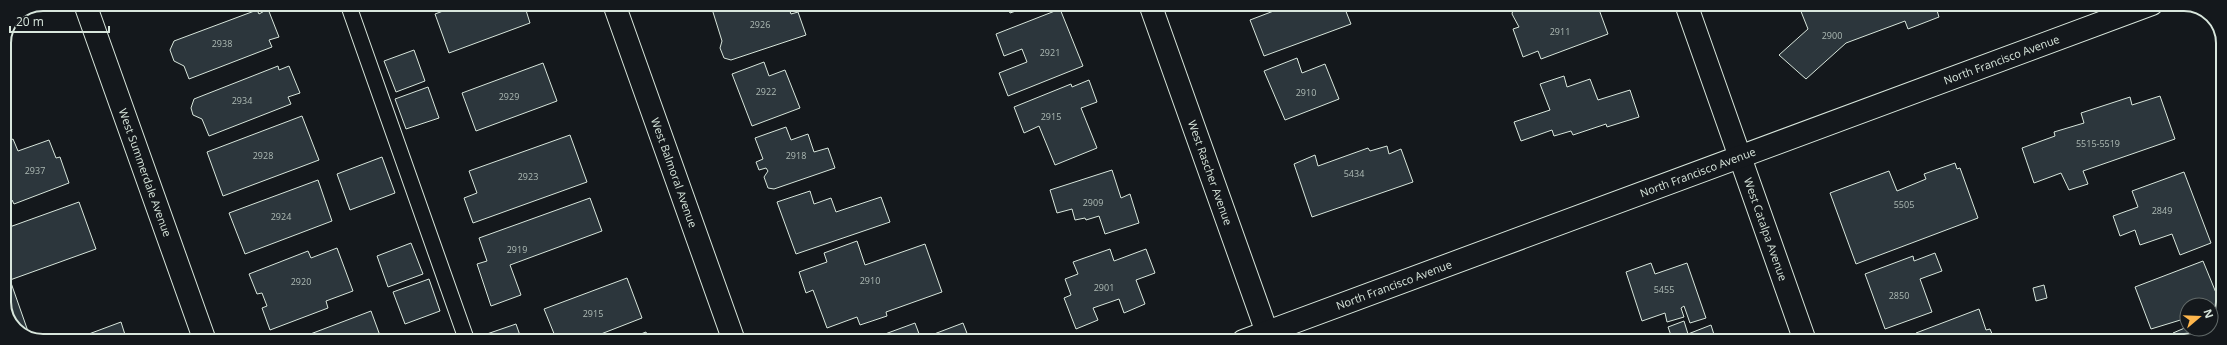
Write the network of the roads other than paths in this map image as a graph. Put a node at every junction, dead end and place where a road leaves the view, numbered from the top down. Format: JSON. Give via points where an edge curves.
{"nodes":[{"id":1,"x":87,"y":11,"type":"edge"},
{"id":2,"x":350,"y":11,"type":"edge"},
{"id":3,"x":616,"y":11,"type":"edge"},
{"id":4,"x":1152,"y":11,"type":"edge"},
{"id":5,"x":1688,"y":11,"type":"edge"},
{"id":6,"x":2133,"y":11,"type":"edge"},
{"id":7,"x":1740,"y":157,"type":"junction"},
{"id":8,"x":203,"y":334,"type":"edge"},
{"id":9,"x":466,"y":334,"type":"edge"},
{"id":10,"x":732,"y":334,"type":"edge"},
{"id":11,"x":1267,"y":334,"type":"edge"},
{"id":12,"x":1273,"y":334,"type":"edge"},
{"id":13,"x":1803,"y":334,"type":"edge"}],
"edges":[{"from":1,"to":8,"type":"street","name":"West Summerdale Avenue"},
{"from":2,"to":9,"type":"lane"},
{"from":3,"to":10,"type":"street","name":"West Balmoral Avenue"},
{"from":4,"to":11,"type":"street","name":"West Rascher Avenue"},
{"from":5,"to":7,"type":"street","name":"West Catalpa Avenue"},
{"from":6,"to":7,"type":"street","name":"North Francisco Avenue"},
{"from":7,"to":12,"type":"street","name":"North Francisco Avenue"},
{"from":7,"to":13,"type":"street","name":"West Catalpa Avenue"}]}
